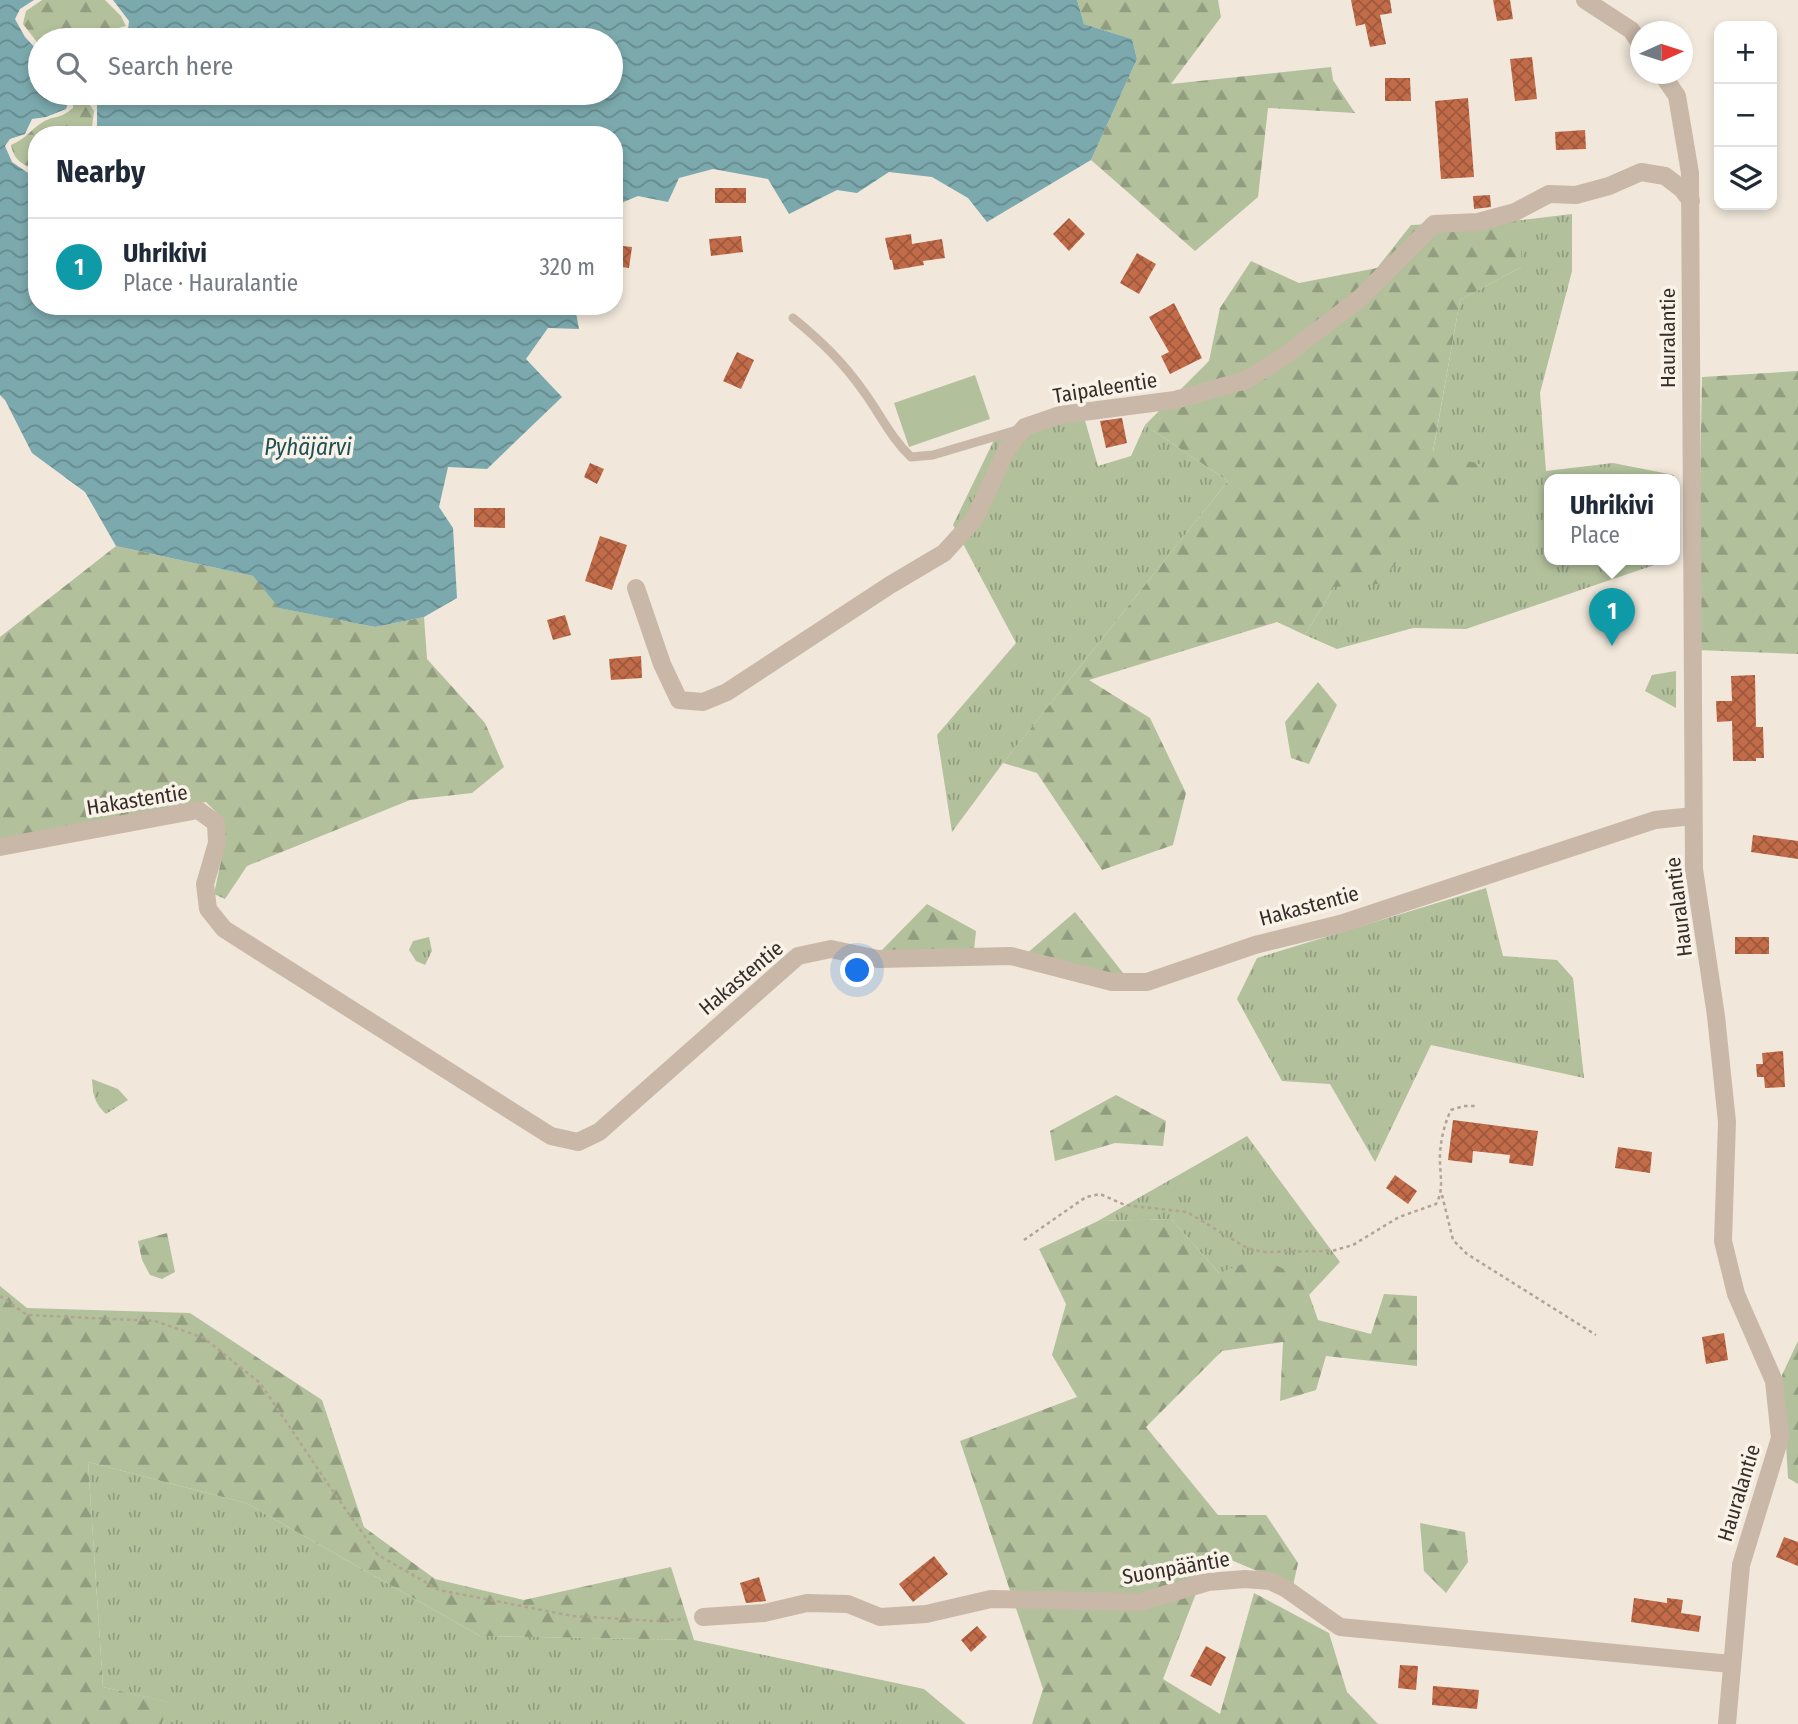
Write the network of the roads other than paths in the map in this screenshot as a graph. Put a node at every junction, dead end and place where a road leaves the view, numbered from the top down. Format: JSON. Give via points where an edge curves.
{"nodes":[{"id":1,"x":1585,"y":0,"type":"edge"},
{"id":2,"x":1601,"y":6,"type":"edge"},
{"id":3,"x":1630,"y":29,"type":"edge"},
{"id":4,"x":1669,"y":84,"type":"edge"},
{"id":5,"x":1691,"y":201,"type":"junction"},
{"id":6,"x":793,"y":318,"type":"dead end"},
{"id":7,"x":1025,"y":427,"type":"junction"},
{"id":8,"x":636,"y":589,"type":"dead end"},
{"id":9,"x":1693,"y":816,"type":"junction"},
{"id":10,"x":0,"y":847,"type":"edge"},
{"id":11,"x":703,"y":1617,"type":"road end"},
{"id":12,"x":1731,"y":1664,"type":"junction"},
{"id":13,"x":1727,"y":1724,"type":"edge"}],
"edges":[{"from":1,"to":2,"type":"street"},
{"from":2,"to":3,"type":"street"},
{"from":4,"to":5,"type":"street","name":"Hauralantie","via":[[1677,96]]},
{"from":5,"to":7,"type":"street","name":"Taipaleentie","via":[[1665,176],[1641,172],[1576,195],[1549,194],[1515,212],[1478,222],[1434,224],[1358,300],[1246,380],[1175,400],[1060,415]]},
{"from":5,"to":9,"type":"street","name":"Hauralantie"},
{"from":6,"to":7,"type":"lane","via":[[830,348],[911,457],[933,455]]},
{"from":7,"to":8,"type":"street","via":[[1008,447],[974,520],[944,553],[727,692],[703,702],[679,700]]},
{"from":9,"to":10,"type":"street","name":"Hakastentie","via":[[1655,820],[1147,982],[1112,982],[1011,956],[878,959],[831,949],[798,957],[599,1132],[578,1142],[551,1136],[224,929],[208,909],[205,884],[217,844],[216,823],[198,810]]},
{"from":9,"to":12,"type":"street","name":"Hauralantie","via":[[1694,869],[1727,1122],[1723,1241],[1736,1294],[1774,1381],[1780,1438],[1741,1565]]},
{"from":11,"to":12,"type":"street","name":"Suonpääntie","via":[[764,1614],[807,1603],[848,1604],[880,1617],[926,1614],[991,1599],[1140,1602],[1208,1582],[1245,1579],[1270,1581],[1285,1588],[1340,1627]]},
{"from":12,"to":13,"type":"street","name":"Hauralantie"}]}
